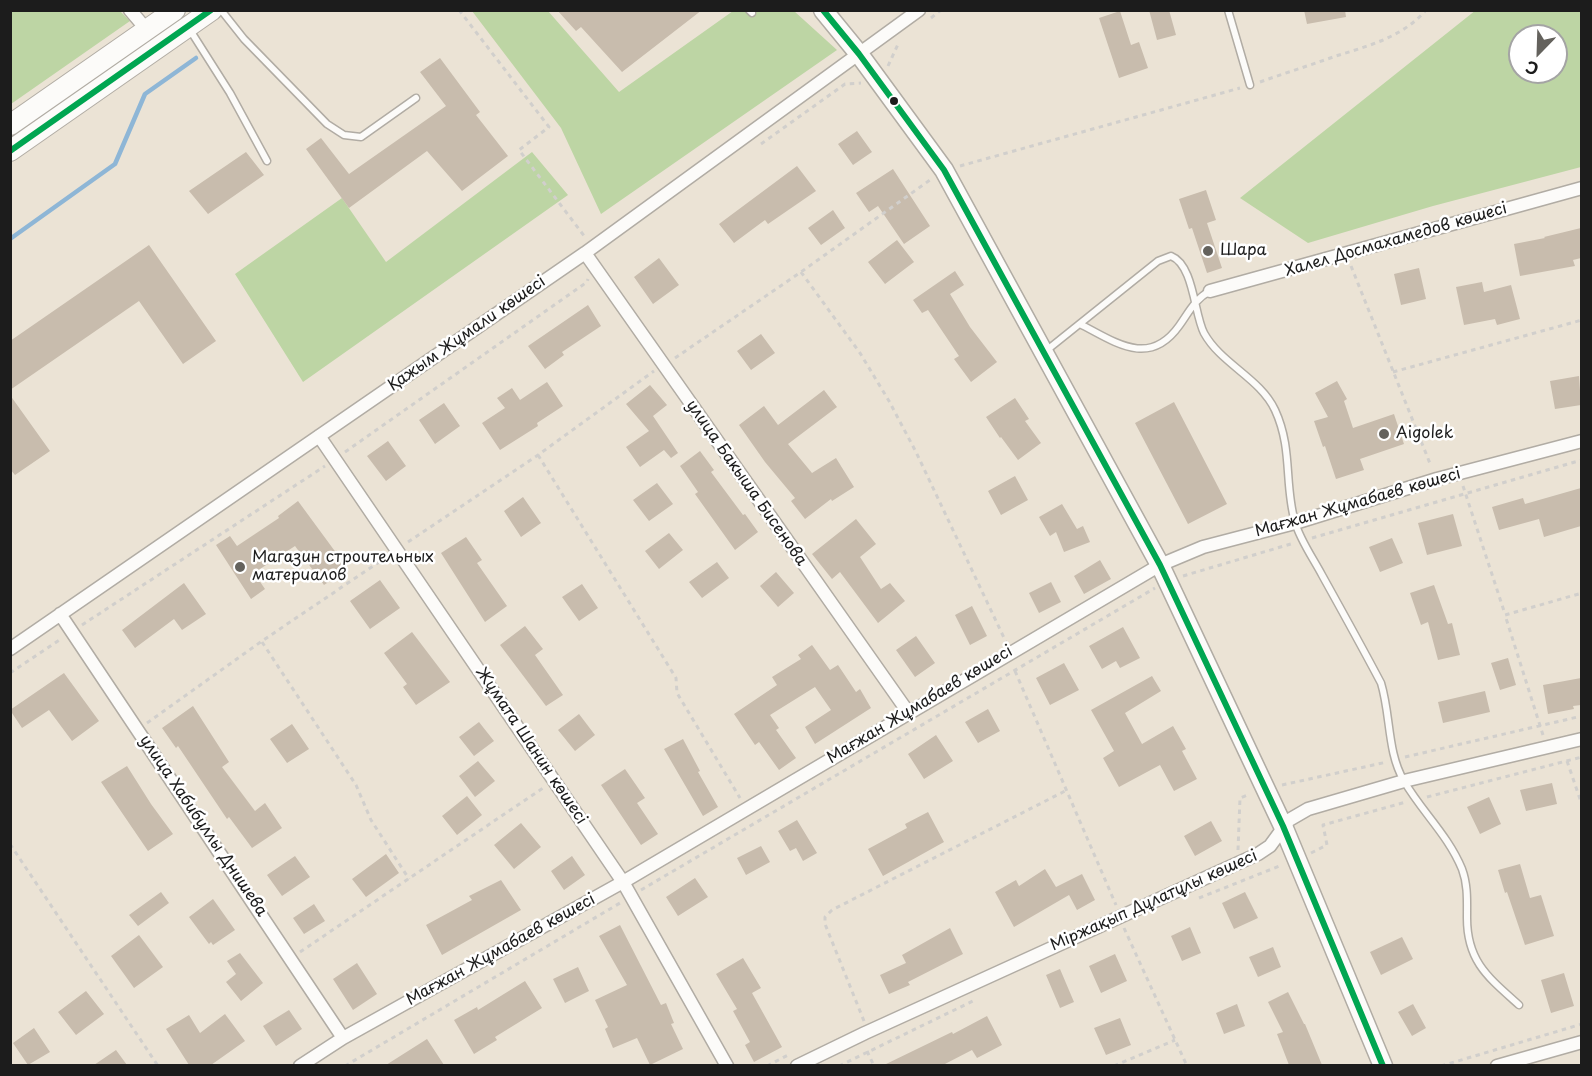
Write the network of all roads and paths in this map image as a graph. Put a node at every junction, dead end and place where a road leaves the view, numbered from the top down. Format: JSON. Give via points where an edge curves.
{"nodes":[{"id":1,"x":130,"y":10,"type":"edge"},
{"id":2,"x":175,"y":10,"type":"edge"},
{"id":3,"x":212,"y":10,"type":"edge"},
{"id":4,"x":221,"y":10,"type":"edge"},
{"id":5,"x":459,"y":10,"type":"edge"},
{"id":6,"x":823,"y":10,"type":"edge"},
{"id":7,"x":919,"y":10,"type":"edge"},
{"id":8,"x":941,"y":10,"type":"edge"},
{"id":9,"x":1228,"y":10,"type":"edge"},
{"id":10,"x":1426,"y":10,"type":"edge"},
{"id":11,"x":925,"y":22,"type":"dead end"},
{"id":12,"x":189,"y":27,"type":"junction"},
{"id":13,"x":147,"y":30,"type":"junction"},
{"id":14,"x":900,"y":40,"type":"dead end"},
{"id":15,"x":859,"y":54,"type":"junction"},
{"id":16,"x":879,"y":82,"type":"junction"},
{"id":17,"x":1250,"y":85,"type":"junction"},
{"id":18,"x":416,"y":98,"type":"dead end"},
{"id":19,"x":10,"y":125,"type":"edge"},
{"id":20,"x":758,"y":146,"type":"dead end"},
{"id":21,"x":10,"y":151,"type":"edge"},
{"id":22,"x":267,"y":161,"type":"dead end"},
{"id":23,"x":944,"y":170,"type":"junction"},
{"id":24,"x":1581,"y":188,"type":"edge"},
{"id":25,"x":589,"y":250,"type":"junction"},
{"id":26,"x":1346,"y":254,"type":"junction"},
{"id":27,"x":592,"y":264,"type":"junction"},
{"id":28,"x":1210,"y":291,"type":"joint"},
{"id":29,"x":1196,"y":301,"type":"junction"},
{"id":30,"x":1581,"y":320,"type":"edge"},
{"id":31,"x":1080,"y":324,"type":"junction"},
{"id":32,"x":1044,"y":352,"type":"junction"},
{"id":33,"x":664,"y":365,"type":"junction"},
{"id":34,"x":1393,"y":372,"type":"junction"},
{"id":35,"x":319,"y":436,"type":"junction"},
{"id":36,"x":1581,"y":441,"type":"edge"},
{"id":37,"x":538,"y":455,"type":"dead end"},
{"id":38,"x":335,"y":459,"type":"junction"},
{"id":39,"x":1581,"y":460,"type":"edge"},
{"id":40,"x":1459,"y":473,"type":"junction"},
{"id":41,"x":1437,"y":479,"type":"junction"},
{"id":42,"x":1466,"y":493,"type":"junction"},
{"id":43,"x":1295,"y":523,"type":"junction"},
{"id":44,"x":1303,"y":540,"type":"junction"},
{"id":45,"x":1164,"y":572,"type":"junction"},
{"id":46,"x":1581,"y":593,"type":"edge"},
{"id":47,"x":60,"y":614,"type":"junction"},
{"id":48,"x":1505,"y":615,"type":"junction"},
{"id":49,"x":72,"y":632,"type":"junction"},
{"id":50,"x":262,"y":641,"type":"dead end"},
{"id":51,"x":10,"y":649,"type":"edge"},
{"id":52,"x":10,"y":673,"type":"edge"},
{"id":53,"x":908,"y":712,"type":"junction"},
{"id":54,"x":1581,"y":716,"type":"edge"},
{"id":55,"x":1541,"y":727,"type":"junction"},
{"id":56,"x":1581,"y":739,"type":"edge"},
{"id":57,"x":1562,"y":744,"type":"junction"},
{"id":58,"x":1546,"y":748,"type":"junction"},
{"id":59,"x":1581,"y":756,"type":"edge"},
{"id":60,"x":1395,"y":760,"type":"junction"},
{"id":61,"x":1567,"y":760,"type":"junction"},
{"id":62,"x":555,"y":781,"type":"junction"},
{"id":63,"x":1404,"y":781,"type":"junction"},
{"id":64,"x":1265,"y":789,"type":"junction"},
{"id":65,"x":1067,"y":790,"type":"dead end"},
{"id":66,"x":1418,"y":799,"type":"junction"},
{"id":67,"x":1581,"y":805,"type":"edge"},
{"id":68,"x":747,"y":808,"type":"junction"},
{"id":69,"x":1282,"y":826,"type":"junction"},
{"id":70,"x":10,"y":844,"type":"edge"},
{"id":71,"x":1238,"y":852,"type":"dead end"},
{"id":72,"x":1296,"y":859,"type":"junction"},
{"id":73,"x":409,"y":879,"type":"junction"},
{"id":74,"x":623,"y":882,"type":"junction"},
{"id":75,"x":631,"y":896,"type":"junction"},
{"id":76,"x":1189,"y":902,"type":"dead end"},
{"id":77,"x":291,"y":958,"type":"junction"},
{"id":78,"x":974,"y":1000,"type":"dead end"},
{"id":79,"x":1519,"y":1005,"type":"dead end"},
{"id":80,"x":1581,"y":1023,"type":"edge"},
{"id":81,"x":865,"y":1033,"type":"junction"},
{"id":82,"x":343,"y":1038,"type":"junction"},
{"id":83,"x":1175,"y":1040,"type":"dead end"},
{"id":84,"x":1581,"y":1042,"type":"edge"},
{"id":85,"x":867,"y":1052,"type":"junction"},
{"id":86,"x":788,"y":1055,"type":"dead end"},
{"id":87,"x":158,"y":1065,"type":"edge"},
{"id":88,"x":300,"y":1065,"type":"edge"},
{"id":89,"x":345,"y":1065,"type":"edge"},
{"id":90,"x":727,"y":1065,"type":"edge"},
{"id":91,"x":767,"y":1065,"type":"edge"},
{"id":92,"x":798,"y":1065,"type":"edge"},
{"id":93,"x":839,"y":1065,"type":"edge"},
{"id":94,"x":874,"y":1065,"type":"edge"},
{"id":95,"x":1114,"y":1065,"type":"edge"},
{"id":96,"x":1383,"y":1065,"type":"edge"},
{"id":97,"x":1441,"y":1065,"type":"edge"},
{"id":98,"x":1497,"y":1065,"type":"edge"}],
"edges":[{"from":1,"to":13,"type":"street"},
{"from":2,"to":13,"type":"main road"},
{"from":3,"to":12,"type":"main road"},
{"from":4,"to":18,"type":"lane","via":[[327,124],[344,135],[361,137]]},
{"from":5,"to":25,"type":"path","via":[[549,127],[519,150]]},
{"from":6,"to":15,"type":"main road"},
{"from":7,"to":15,"type":"street","name":"Қажым Жұмали көшесі"},
{"from":8,"to":11,"type":"path"},
{"from":9,"to":17,"type":"lane"},
{"from":10,"to":17,"type":"path","via":[[1402,31],[1372,44]]},
{"from":12,"to":21,"type":"main road"},
{"from":12,"to":22,"type":"lane"},
{"from":13,"to":19,"type":"main road"},
{"from":14,"to":16,"type":"path"},
{"from":15,"to":16,"type":"main road"},
{"from":15,"to":25,"type":"street","name":"Қажым Жұмали көшесі"},
{"from":16,"to":20,"type":"path","via":[[845,84]]},
{"from":16,"to":23,"type":"main road"},
{"from":17,"to":23,"type":"path"},
{"from":23,"to":32,"type":"main road"},
{"from":23,"to":33,"type":"path"},
{"from":24,"to":26,"type":"street","name":"Халел Досмахамедов көшесі"},
{"from":25,"to":27,"type":"street","name":"улица Бакыша Бисенова"},
{"from":25,"to":35,"type":"street","name":"Қажым Жұмали көшесі"},
{"from":26,"to":28,"type":"street","name":"Халел Досмахамедов көшесі"},
{"from":26,"to":34,"type":"path"},
{"from":27,"to":33,"type":"street","name":"улица Бакыша Бисенова"},
{"from":27,"to":38,"type":"path","via":[[588,282]]},
{"from":28,"to":29,"type":"lane"},
{"from":29,"to":31,"type":"lane","via":[[1173,334],[1144,349],[1123,346]]},
{"from":29,"to":31,"type":"lane","via":[[1181,263],[1171,256],[1158,261]]},
{"from":29,"to":43,"type":"lane","via":[[1198,322],[1206,337],[1274,407],[1287,447]]},
{"from":30,"to":34,"type":"path"},
{"from":31,"to":32,"type":"lane"},
{"from":32,"to":45,"type":"main road"},
{"from":33,"to":53,"type":"street","name":"улица Бакыша Бисенова"},
{"from":34,"to":41,"type":"path"},
{"from":35,"to":38,"type":"street","name":"Жұмата Шанин көшесі"},
{"from":35,"to":47,"type":"street","name":"Қажым Жұмали көшесі"},
{"from":36,"to":40,"type":"street","name":"Мағжан Жұмабаев көшесі"},
{"from":37,"to":68,"type":"path","via":[[676,678],[677,693]]},
{"from":38,"to":49,"type":"path"},
{"from":38,"to":62,"type":"street","name":"Жұмата Шанин көшесі"},
{"from":39,"to":42,"type":"path"},
{"from":40,"to":41,"type":"street","name":"Мағжан Жұмабаев көшесі"},
{"from":40,"to":42,"type":"path"},
{"from":41,"to":43,"type":"street","name":"Мағжан Жұмабаев көшесі"},
{"from":42,"to":44,"type":"path"},
{"from":42,"to":48,"type":"path"},
{"from":43,"to":44,"type":"lane"},
{"from":43,"to":45,"type":"street","name":"Мағжан Жұмабаев көшесі","via":[[1203,547]]},
{"from":44,"to":45,"type":"path"},
{"from":44,"to":60,"type":"lane","via":[[1381,683]]},
{"from":45,"to":53,"type":"street","name":"Мағжан Жұмабаев көшесі"},
{"from":45,"to":64,"type":"main road"},
{"from":45,"to":75,"type":"path"},
{"from":46,"to":48,"type":"path"},
{"from":47,"to":49,"type":"street","name":"улица Хабибуллы Днишева"},
{"from":47,"to":51,"type":"street","name":"Қажым Жұмали көшесі"},
{"from":48,"to":55,"type":"path"},
{"from":49,"to":52,"type":"path"},
{"from":49,"to":77,"type":"street","name":"улица Хабибуллы Днишева"},
{"from":50,"to":73,"type":"path","via":[[356,785],[371,820]]},
{"from":53,"to":68,"type":"street","name":"Мағжан Жұмабаев көшесі"},
{"from":54,"to":55,"type":"path"},
{"from":55,"to":58,"type":"path"},
{"from":55,"to":60,"type":"path"},
{"from":56,"to":57,"type":"street","name":"Міржақып Дұлатұлы көшесі"},
{"from":57,"to":58,"type":"street","name":"Міржақып Дұлатұлы көшесі"},
{"from":57,"to":61,"type":"path"},
{"from":58,"to":63,"type":"street","name":"Міржақып Дұлатұлы көшесі"},
{"from":59,"to":61,"type":"path"},
{"from":60,"to":63,"type":"lane"},
{"from":60,"to":64,"type":"path"},
{"from":61,"to":66,"type":"path"},
{"from":61,"to":67,"type":"path"},
{"from":62,"to":73,"type":"path"},
{"from":62,"to":74,"type":"street","name":"Жұмата Шанин көшесі"},
{"from":63,"to":66,"type":"lane"},
{"from":63,"to":69,"type":"street","name":"Міржақып Дұлатұлы көшесі","via":[[1308,809]]},
{"from":64,"to":69,"type":"main road"},
{"from":64,"to":71,"type":"path","via":[[1240,798]]},
{"from":65,"to":81,"type":"path","via":[[825,917],[864,1020]]},
{"from":66,"to":72,"type":"path","via":[[1323,825],[1327,845]]},
{"from":66,"to":79,"type":"lane","via":[[1448,840],[1463,871],[1468,901],[1467,932],[1474,957],[1485,975]]},
{"from":68,"to":74,"type":"street","name":"Мағжан Жұмабаев көшесі"},
{"from":69,"to":72,"type":"main road"},
{"from":69,"to":81,"type":"street","name":"Міржақып Дұлатұлы көшесі","via":[[1270,846],[1258,854]]},
{"from":70,"to":87,"type":"path"},
{"from":72,"to":76,"type":"path"},
{"from":72,"to":96,"type":"main road"},
{"from":73,"to":77,"type":"path"},
{"from":74,"to":75,"type":"street","name":"Жұмата Шанин көшесі"},
{"from":74,"to":82,"type":"street","name":"Мағжан Жұмабаев көшесі"},
{"from":75,"to":89,"type":"path"},
{"from":75,"to":90,"type":"street","name":"Жұмата Шанин көшесі"},
{"from":77,"to":82,"type":"street","name":"улица Хабибуллы Днишева"},
{"from":78,"to":85,"type":"path"},
{"from":80,"to":97,"type":"path"},
{"from":81,"to":85,"type":"path"},
{"from":81,"to":92,"type":"street","name":"Міржақып Дұлатұлы көшесі"},
{"from":82,"to":88,"type":"street","name":"Мағжан Жұмабаев көшесі"},
{"from":83,"to":95,"type":"path"},
{"from":84,"to":98,"type":"street","via":[[1538,1057]]},
{"from":85,"to":93,"type":"path"},
{"from":85,"to":94,"type":"path"},
{"from":86,"to":91,"type":"path"}]}
